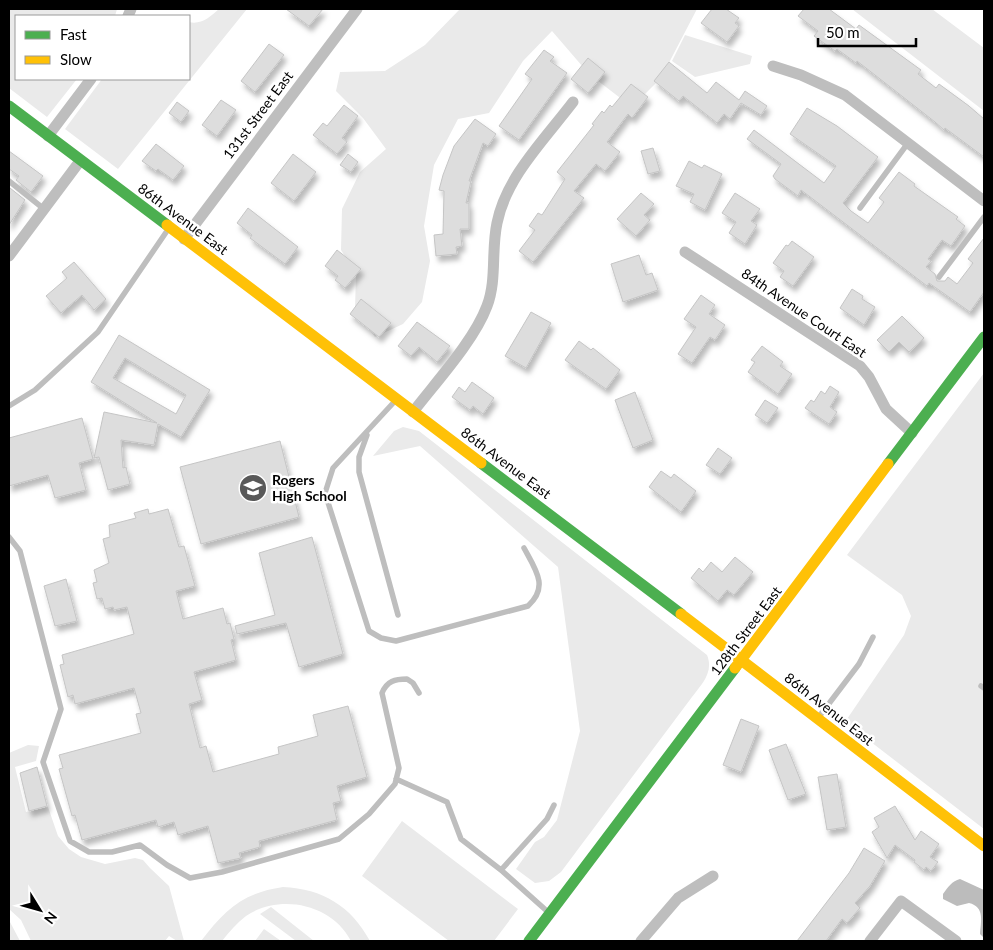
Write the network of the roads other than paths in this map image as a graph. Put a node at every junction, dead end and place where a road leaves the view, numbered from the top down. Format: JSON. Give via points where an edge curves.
{"nodes":[{"id":1,"x":357,"y":9,"type":"edge"},
{"id":2,"x":773,"y":66,"type":"dead end"},
{"id":3,"x":90,"y":80,"type":"edge"},
{"id":4,"x":573,"y":102,"type":"dead end"},
{"id":5,"x":9,"y":106,"type":"edge"},
{"id":6,"x":48,"y":136,"type":"junction"},
{"id":7,"x":908,"y":142,"type":"junction"},
{"id":8,"x":80,"y":161,"type":"junction"},
{"id":9,"x":9,"y":182,"type":"edge"},
{"id":10,"x":984,"y":201,"type":"edge"},
{"id":11,"x":860,"y":208,"type":"dead end"},
{"id":12,"x":44,"y":209,"type":"junction"},
{"id":13,"x":984,"y":217,"type":"edge"},
{"id":14,"x":169,"y":228,"type":"junction"},
{"id":15,"x":184,"y":239,"type":"junction"},
{"id":16,"x":686,"y":252,"type":"dead end"},
{"id":17,"x":9,"y":256,"type":"edge"},
{"id":18,"x":939,"y":277,"type":"dead end"},
{"id":19,"x":984,"y":337,"type":"edge"},
{"id":20,"x":397,"y":400,"type":"junction"},
{"id":21,"x":9,"y":406,"type":"edge"},
{"id":22,"x":413,"y":412,"type":"junction"},
{"id":23,"x":369,"y":430,"type":"junction"},
{"id":24,"x":912,"y":433,"type":"junction"},
{"id":25,"x":9,"y":537,"type":"edge"},
{"id":26,"x":524,"y":548,"type":"dead end"},
{"id":27,"x":398,"y":615,"type":"dead end"},
{"id":28,"x":873,"y":637,"type":"dead end"},
{"id":29,"x":742,"y":660,"type":"junction"},
{"id":30,"x":419,"y":693,"type":"dead end"},
{"id":31,"x":816,"y":719,"type":"junction"},
{"id":32,"x":396,"y":779,"type":"junction"},
{"id":33,"x":554,"y":805,"type":"dead end"},
{"id":34,"x":984,"y":846,"type":"edge"},
{"id":35,"x":500,"y":870,"type":"junction"},
{"id":36,"x":712,"y":876,"type":"dead end"},
{"id":37,"x":550,"y":913,"type":"junction"},
{"id":38,"x":529,"y":941,"type":"edge"},
{"id":39,"x":641,"y":941,"type":"edge"},
{"id":40,"x":870,"y":941,"type":"edge"},
{"id":41,"x":956,"y":941,"type":"edge"}],
"edges":[{"from":1,"to":15,"type":"street","name":"131st Street East"},
{"from":2,"to":7,"type":"street","via":[[845,94]]},
{"from":3,"to":6,"type":"street"},
{"from":4,"to":22,"type":"street","via":[[506,193],[496,225],[491,293],[481,319]]},
{"from":5,"to":6,"type":"street","name":"86th Avenue East"},
{"from":6,"to":8,"type":"street","name":"86th Avenue East"},
{"from":7,"to":10,"type":"street"},
{"from":7,"to":11,"type":"lane"},
{"from":8,"to":12,"type":"street"},
{"from":8,"to":14,"type":"street","name":"86th Avenue East"},
{"from":9,"to":12,"type":"lane"},
{"from":12,"to":17,"type":"street"},
{"from":13,"to":18,"type":"lane"},
{"from":14,"to":15,"type":"street","name":"86th Avenue East"},
{"from":14,"to":21,"type":"lane","via":[[98,332],[35,390]]},
{"from":15,"to":20,"type":"street","name":"86th Avenue East"},
{"from":16,"to":24,"type":"street","name":"84th Avenue Court East","via":[[860,366],[886,409]]},
{"from":19,"to":24,"type":"street","name":"128th Street East"},
{"from":20,"to":22,"type":"street","name":"86th Avenue East"},
{"from":20,"to":23,"type":"lane"},
{"from":22,"to":29,"type":"street","name":"86th Avenue East"},
{"from":23,"to":26,"type":"lane","via":[[333,468],[325,493],[370,631],[381,638],[396,641],[528,606],[538,597],[540,586],[536,569]]},
{"from":23,"to":27,"type":"lane","via":[[359,457],[359,472]]},
{"from":24,"to":29,"type":"street","name":"128th Street East"},
{"from":25,"to":32,"type":"lane","via":[[20,551],[61,709],[43,762],[70,841],[89,852],[112,852],[140,845],[190,878],[222,872],[338,839],[369,814]]},
{"from":28,"to":31,"type":"lane","via":[[859,664]]},
{"from":29,"to":31,"type":"street","name":"86th Avenue East"},
{"from":29,"to":37,"type":"street","name":"128th Street East"},
{"from":30,"to":32,"type":"lane","via":[[407,679],[390,682],[382,693],[399,768]]},
{"from":31,"to":34,"type":"street","name":"86th Avenue East"},
{"from":32,"to":35,"type":"lane","via":[[447,802],[461,839]]},
{"from":33,"to":35,"type":"lane","via":[[547,819]]},
{"from":35,"to":37,"type":"lane"},
{"from":36,"to":39,"type":"street","via":[[678,898]]},
{"from":37,"to":38,"type":"street","name":"128th Street East"},
{"from":40,"to":41,"type":"street","via":[[901,901]]}]}
